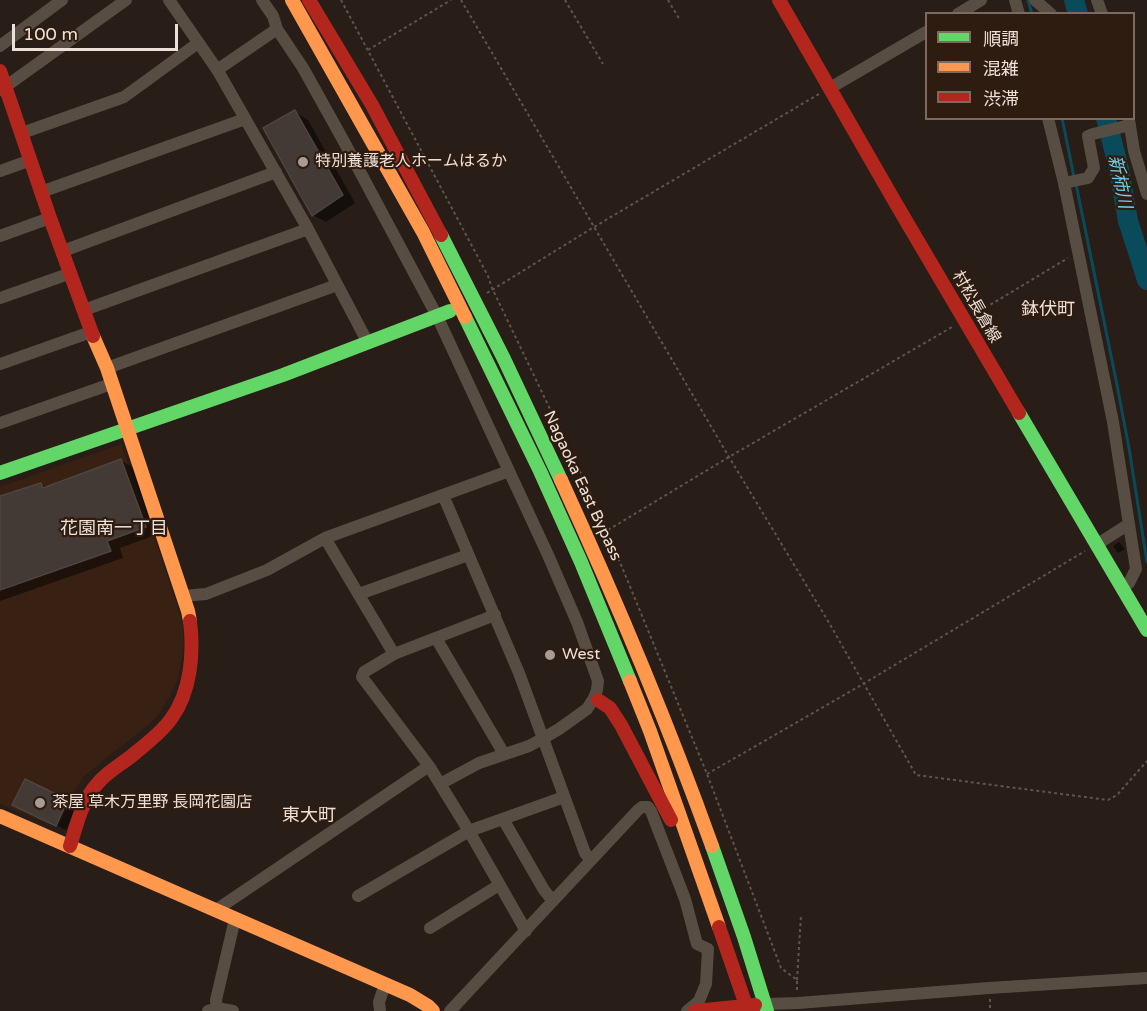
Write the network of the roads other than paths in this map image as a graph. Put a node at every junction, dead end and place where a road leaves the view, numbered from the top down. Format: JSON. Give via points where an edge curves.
{"nodes":[{"id":1,"x":62,"y":0,"type":"edge"},
{"id":2,"x":126,"y":0,"type":"edge"},
{"id":3,"x":169,"y":0,"type":"edge"},
{"id":4,"x":262,"y":0,"type":"edge"},
{"id":5,"x":292,"y":0,"type":"edge"},
{"id":6,"x":309,"y":0,"type":"edge"},
{"id":7,"x":318,"y":0,"type":"edge"},
{"id":8,"x":779,"y":0,"type":"edge"},
{"id":9,"x":981,"y":0,"type":"edge"},
{"id":10,"x":1035,"y":0,"type":"edge"},
{"id":11,"x":961,"y":12,"type":"edge"},
{"id":12,"x":1049,"y":12,"type":"edge"},
{"id":13,"x":277,"y":29,"type":"junction"},
{"id":14,"x":925,"y":33,"type":"edge"},
{"id":15,"x":198,"y":43,"type":"junction"},
{"id":16,"x":0,"y":46,"type":"edge"},
{"id":17,"x":218,"y":70,"type":"junction"},
{"id":18,"x":0,"y":71,"type":"edge"},
{"id":19,"x":830,"y":88,"type":"junction"},
{"id":20,"x":3,"y":89,"type":"edge"},
{"id":21,"x":379,"y":118,"type":"junction"},
{"id":22,"x":245,"y":119,"type":"junction"},
{"id":23,"x":1049,"y":120,"type":"edge"},
{"id":24,"x":1126,"y":124,"type":"edge"},
{"id":25,"x":22,"y":133,"type":"junction"},
{"id":26,"x":31,"y":160,"type":"junction"},
{"id":27,"x":0,"y":171,"type":"edge"},
{"id":28,"x":276,"y":172,"type":"junction"},
{"id":29,"x":1071,"y":181,"type":"junction"},
{"id":30,"x":41,"y":192,"type":"junction"},
{"id":31,"x":1147,"y":194,"type":"edge"},
{"id":32,"x":50,"y":219,"type":"junction"},
{"id":33,"x":308,"y":229,"type":"junction"},
{"id":34,"x":0,"y":236,"type":"edge"},
{"id":35,"x":63,"y":251,"type":"junction"},
{"id":36,"x":71,"y":273,"type":"junction"},
{"id":37,"x":338,"y":285,"type":"junction"},
{"id":38,"x":0,"y":298,"type":"edge"},
{"id":39,"x":84,"y":310,"type":"junction"},
{"id":40,"x":444,"y":313,"type":"junction"},
{"id":41,"x":91,"y":332,"type":"junction"},
{"id":42,"x":368,"y":343,"type":"junction"},
{"id":43,"x":0,"y":364,"type":"edge"},
{"id":44,"x":107,"y":368,"type":"junction"},
{"id":45,"x":111,"y":384,"type":"junction"},
{"id":46,"x":0,"y":423,"type":"edge"},
{"id":47,"x":128,"y":430,"type":"junction"},
{"id":48,"x":509,"y":471,"type":"junction"},
{"id":49,"x":0,"y":473,"type":"edge"},
{"id":50,"x":443,"y":495,"type":"junction"},
{"id":51,"x":1130,"y":524,"type":"junction"},
{"id":52,"x":325,"y":538,"type":"junction"},
{"id":53,"x":1096,"y":544,"type":"junction"},
{"id":54,"x":468,"y":555,"type":"junction"},
{"id":55,"x":1122,"y":587,"type":"junction"},
{"id":56,"x":359,"y":594,"type":"junction"},
{"id":57,"x":183,"y":596,"type":"junction"},
{"id":58,"x":495,"y":615,"type":"junction"},
{"id":59,"x":1147,"y":630,"type":"edge"},
{"id":60,"x":435,"y":638,"type":"junction"},
{"id":61,"x":394,"y":654,"type":"junction"},
{"id":62,"x":596,"y":699,"type":"junction"},
{"id":63,"x":542,"y":739,"type":"junction"},
{"id":64,"x":504,"y":754,"type":"junction"},
{"id":65,"x":429,"y":766,"type":"junction"},
{"id":66,"x":441,"y":784,"type":"junction"},
{"id":67,"x":564,"y":797,"type":"junction"},
{"id":68,"x":0,"y":816,"type":"edge"},
{"id":69,"x":503,"y":819,"type":"junction"},
{"id":70,"x":469,"y":831,"type":"junction"},
{"id":71,"x":70,"y":846,"type":"junction"},
{"id":72,"x":591,"y":860,"type":"junction"},
{"id":73,"x":499,"y":885,"type":"junction"},
{"id":74,"x":706,"y":891,"type":"junction"},
{"id":75,"x":358,"y":896,"type":"dead end"},
{"id":76,"x":553,"y":901,"type":"junction"},
{"id":77,"x":216,"y":910,"type":"junction"},
{"id":78,"x":235,"y":920,"type":"junction"},
{"id":79,"x":430,"y":928,"type":"dead end"},
{"id":80,"x":526,"y":931,"type":"junction"},
{"id":81,"x":708,"y":949,"type":"junction"},
{"id":82,"x":729,"y":956,"type":"junction"},
{"id":83,"x":1147,"y":978,"type":"edge"},
{"id":84,"x":386,"y":984,"type":"junction"},
{"id":85,"x":766,"y":1007,"type":"edge"},
{"id":86,"x":747,"y":1008,"type":"edge"},
{"id":87,"x":213,"y":1010,"type":"edge"},
{"id":88,"x":233,"y":1011,"type":"edge"},
{"id":89,"x":380,"y":1011,"type":"edge"},
{"id":90,"x":433,"y":1011,"type":"edge"},
{"id":91,"x":450,"y":1011,"type":"edge"},
{"id":92,"x":687,"y":1011,"type":"edge"},
{"id":93,"x":695,"y":1011,"type":"edge"}],
"edges":[{"from":1,"to":16,"type":"street"},
{"from":2,"to":20,"type":"street"},
{"from":3,"to":15,"type":"street"},
{"from":4,"to":13,"type":"street"},
{"from":5,"to":74,"type":"main road","name":"Nagaoka East Bypass","via":[[423,232],[540,471],[641,709]]},
{"from":6,"to":21,"type":"main road","name":"Nagaoka East Bypass"},
{"from":7,"to":21,"type":"main road"},
{"from":8,"to":19,"type":"main road","name":"村松長倉線"},
{"from":9,"to":11,"type":"street"},
{"from":10,"to":12,"type":"street"},
{"from":13,"to":17,"type":"street"},
{"from":13,"to":40,"type":"street"},
{"from":14,"to":19,"type":"street"},
{"from":15,"to":17,"type":"street"},
{"from":15,"to":25,"type":"street","via":[[124,97]]},
{"from":17,"to":22,"type":"street"},
{"from":18,"to":20,"type":"main road"},
{"from":19,"to":53,"type":"main road","name":"村松長倉線"},
{"from":20,"to":25,"type":"main road"},
{"from":21,"to":85,"type":"main road","name":"Nagaoka East Bypass","via":[[493,335],[621,611],[718,860]]},
{"from":22,"to":28,"type":"street"},
{"from":22,"to":30,"type":"street"},
{"from":23,"to":29,"type":"street"},
{"from":24,"to":29,"type":"street","via":[[1088,136],[1094,168],[1088,178]]},
{"from":24,"to":31,"type":"street"},
{"from":25,"to":26,"type":"main road"},
{"from":26,"to":27,"type":"street"},
{"from":26,"to":30,"type":"main road"},
{"from":28,"to":33,"type":"street"},
{"from":28,"to":35,"type":"street"},
{"from":29,"to":51,"type":"street","via":[[1079,252]]},
{"from":30,"to":32,"type":"main road"},
{"from":32,"to":34,"type":"street"},
{"from":32,"to":35,"type":"main road"},
{"from":33,"to":37,"type":"street"},
{"from":33,"to":39,"type":"street"},
{"from":35,"to":36,"type":"main road"},
{"from":36,"to":38,"type":"street"},
{"from":36,"to":39,"type":"main road"},
{"from":37,"to":42,"type":"street"},
{"from":37,"to":44,"type":"street"},
{"from":39,"to":41,"type":"main road"},
{"from":40,"to":42,"type":"main road"},
{"from":40,"to":48,"type":"street"},
{"from":41,"to":43,"type":"street"},
{"from":41,"to":44,"type":"main road"},
{"from":42,"to":47,"type":"main road"},
{"from":44,"to":45,"type":"main road"},
{"from":45,"to":46,"type":"street"},
{"from":45,"to":47,"type":"main road"},
{"from":47,"to":49,"type":"main road"},
{"from":47,"to":57,"type":"main road"},
{"from":48,"to":50,"type":"street"},
{"from":48,"to":62,"type":"street","via":[[577,622],[598,681]]},
{"from":50,"to":52,"type":"street"},
{"from":50,"to":54,"type":"street"},
{"from":51,"to":53,"type":"street"},
{"from":51,"to":55,"type":"street","via":[[1136,569],[1129,583]]},
{"from":52,"to":56,"type":"street"},
{"from":52,"to":57,"type":"street","via":[[267,570],[206,594]]},
{"from":53,"to":55,"type":"main road","name":"村松長倉線"},
{"from":54,"to":56,"type":"street"},
{"from":54,"to":58,"type":"street"},
{"from":55,"to":59,"type":"main road","name":"村松長倉線"},
{"from":56,"to":61,"type":"street"},
{"from":57,"to":71,"type":"main road","via":[[192,641],[189,681],[182,702],[158,734],[93,787]]},
{"from":58,"to":60,"type":"street"},
{"from":58,"to":63,"type":"street"},
{"from":60,"to":61,"type":"street"},
{"from":60,"to":64,"type":"street"},
{"from":61,"to":65,"type":"street","via":[[362,677]]},
{"from":62,"to":63,"type":"street"},
{"from":62,"to":74,"type":"main road","via":[[610,708],[621,725]]},
{"from":63,"to":64,"type":"street"},
{"from":63,"to":67,"type":"street"},
{"from":64,"to":66,"type":"street"},
{"from":65,"to":66,"type":"street"},
{"from":65,"to":77,"type":"street"},
{"from":66,"to":70,"type":"street"},
{"from":67,"to":69,"type":"street"},
{"from":67,"to":72,"type":"street"},
{"from":68,"to":71,"type":"main road"},
{"from":69,"to":70,"type":"street"},
{"from":69,"to":76,"type":"street"},
{"from":70,"to":73,"type":"street"},
{"from":70,"to":75,"type":"street"},
{"from":71,"to":77,"type":"main road"},
{"from":72,"to":76,"type":"street"},
{"from":72,"to":81,"type":"street","via":[[638,810],[648,807],[685,899],[697,944]]},
{"from":73,"to":79,"type":"street"},
{"from":73,"to":80,"type":"street"},
{"from":74,"to":82,"type":"main road","name":"Nagaoka East Bypass"},
{"from":76,"to":80,"type":"street"},
{"from":77,"to":78,"type":"main road"},
{"from":78,"to":84,"type":"main road"},
{"from":78,"to":87,"type":"street"},
{"from":80,"to":91,"type":"street"},
{"from":81,"to":82,"type":"street"},
{"from":81,"to":92,"type":"street","via":[[706,984],[699,1001]]},
{"from":82,"to":86,"type":"main road","name":"Nagaoka East Bypass"},
{"from":83,"to":85,"type":"street"},
{"from":84,"to":89,"type":"street"},
{"from":84,"to":90,"type":"main road"},
{"from":85,"to":86,"type":"main road"},
{"from":86,"to":93,"type":"main road"},
{"from":87,"to":88,"type":"street"}]}
